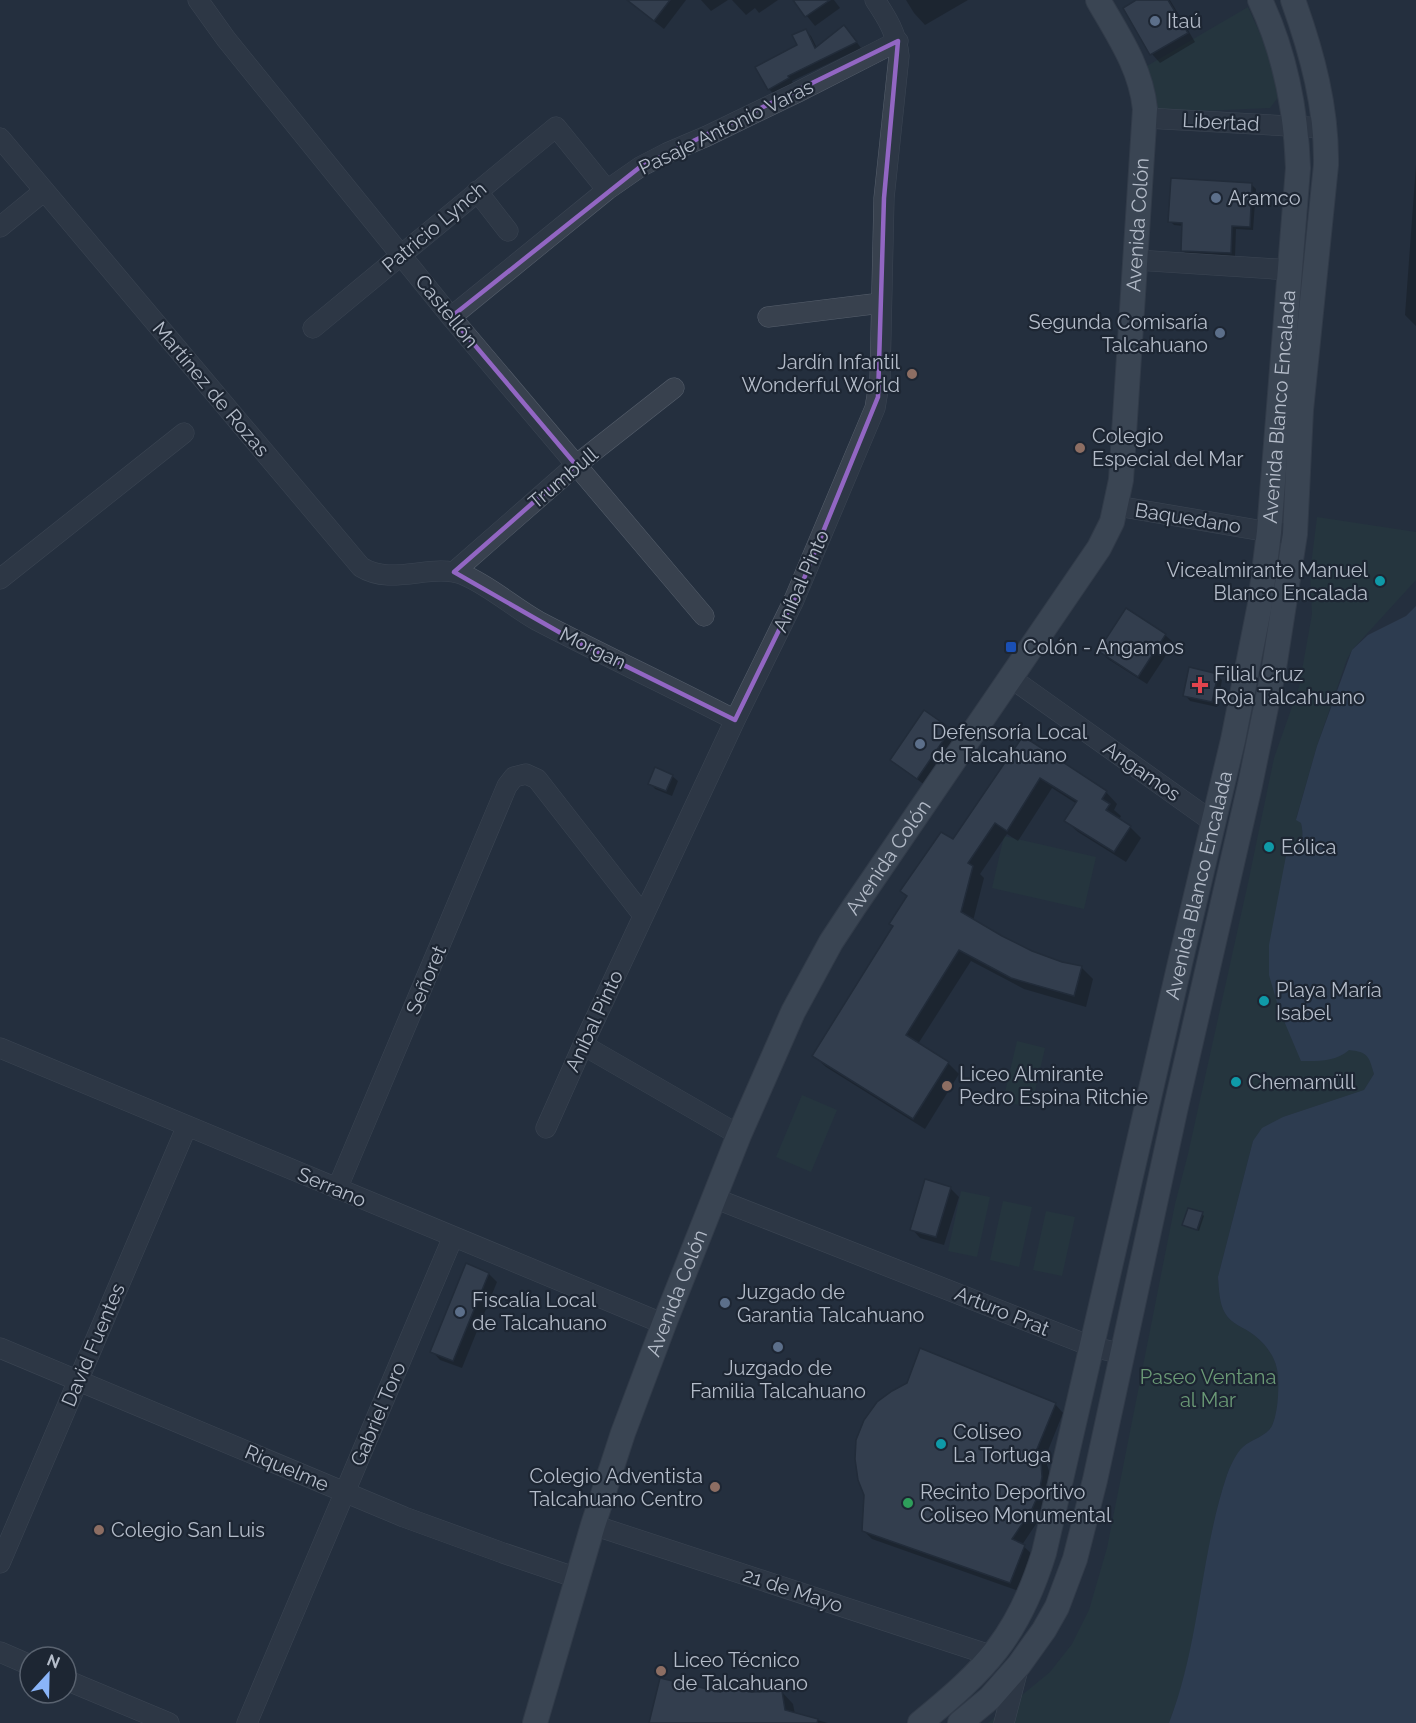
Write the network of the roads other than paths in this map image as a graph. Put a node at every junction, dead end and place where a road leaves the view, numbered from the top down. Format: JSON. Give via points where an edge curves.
{"nodes":[{"id":1,"x":198,"y":0,"type":"edge"},
{"id":2,"x":875,"y":0,"type":"edge"},
{"id":3,"x":1098,"y":0,"type":"edge"},
{"id":4,"x":1260,"y":0,"type":"edge"},
{"id":5,"x":1293,"y":0,"type":"edge"},
{"id":6,"x":898,"y":41,"type":"junction"},
{"id":7,"x":1321,"y":101,"type":"junction"},
{"id":8,"x":1146,"y":118,"type":"junction"},
{"id":9,"x":1296,"y":126,"type":"junction"},
{"id":10,"x":1325,"y":128,"type":"junction"},
{"id":11,"x":0,"y":138,"type":"edge"},
{"id":12,"x":607,"y":190,"type":"junction"},
{"id":13,"x":44,"y":191,"type":"junction"},
{"id":14,"x":477,"y":191,"type":"junction"},
{"id":15,"x":0,"y":227,"type":"edge"},
{"id":16,"x":508,"y":231,"type":"dead end"},
{"id":17,"x":401,"y":255,"type":"junction"},
{"id":18,"x":1136,"y":260,"type":"junction"},
{"id":19,"x":1291,"y":270,"type":"junction"},
{"id":20,"x":881,"y":303,"type":"junction"},
{"id":21,"x":451,"y":317,"type":"junction"},
{"id":22,"x":768,"y":317,"type":"dead end"},
{"id":23,"x":313,"y":328,"type":"dead end"},
{"id":24,"x":674,"y":388,"type":"dead end"},
{"id":25,"x":184,"y":433,"type":"dead end"},
{"id":26,"x":576,"y":465,"type":"junction"},
{"id":27,"x":1117,"y":506,"type":"junction"},
{"id":28,"x":1269,"y":532,"type":"junction"},
{"id":29,"x":1295,"y":534,"type":"junction"},
{"id":30,"x":454,"y":572,"type":"junction"},
{"id":31,"x":0,"y":579,"type":"edge"},
{"id":32,"x":704,"y":616,"type":"dead end"},
{"id":33,"x":1011,"y":678,"type":"junction"},
{"id":34,"x":735,"y":720,"type":"junction"},
{"id":35,"x":1214,"y":822,"type":"junction"},
{"id":36,"x":643,"y":915,"type":"junction"},
{"id":37,"x":583,"y":1045,"type":"junction"},
{"id":38,"x":0,"y":1048,"type":"edge"},
{"id":39,"x":187,"y":1126,"type":"junction"},
{"id":40,"x":546,"y":1128,"type":"dead end"},
{"id":41,"x":739,"y":1135,"type":"junction"},
{"id":42,"x":337,"y":1189,"type":"junction"},
{"id":43,"x":714,"y":1197,"type":"junction"},
{"id":44,"x":453,"y":1237,"type":"junction"},
{"id":45,"x":664,"y":1324,"type":"junction"},
{"id":46,"x":1093,"y":1347,"type":"junction"},
{"id":47,"x":0,"y":1348,"type":"edge"},
{"id":48,"x":1123,"y":1354,"type":"junction"},
{"id":49,"x":78,"y":1381,"type":"junction"},
{"id":50,"x":345,"y":1493,"type":"junction"},
{"id":51,"x":593,"y":1525,"type":"junction"},
{"id":52,"x":0,"y":1563,"type":"edge"},
{"id":53,"x":578,"y":1578,"type":"junction"},
{"id":54,"x":0,"y":1652,"type":"edge"},
{"id":55,"x":993,"y":1656,"type":"junction"},
{"id":56,"x":18,"y":1660,"type":"edge"},
{"id":57,"x":1019,"y":1665,"type":"junction"},
{"id":58,"x":78,"y":1685,"type":"edge"},
{"id":59,"x":169,"y":1723,"type":"edge"},
{"id":60,"x":247,"y":1723,"type":"edge"},
{"id":61,"x":536,"y":1723,"type":"edge"},
{"id":62,"x":920,"y":1723,"type":"edge"},
{"id":63,"x":961,"y":1723,"type":"edge"},
{"id":64,"x":1004,"y":1723,"type":"edge"}],
"edges":[{"from":1,"to":17,"type":"street","name":"Castellón"},
{"from":2,"to":6,"type":"street","name":"Aníbal Pinto"},
{"from":3,"to":8,"type":"main road","name":"Avenida Colón","via":[[1133,63],[1142,88]]},
{"from":4,"to":9,"type":"main road","name":"Avenida Blanco Encalada","via":[[1283,64]]},
{"from":5,"to":7,"type":"main road","name":"Avenida Blanco Encalada"},
{"from":6,"to":12,"type":"street","name":"Pasaje Antonio Varas","via":[[667,153]]},
{"from":6,"to":20,"type":"street","name":"Aníbal Pinto","via":[[898,76],[884,198]]},
{"from":7,"to":9,"type":"street"},
{"from":7,"to":10,"type":"main road","name":"Avenida Blanco Encalada"},
{"from":8,"to":9,"type":"street","name":"Libertad"},
{"from":8,"to":18,"type":"main road","name":"Avenida Colón"},
{"from":9,"to":10,"type":"street","name":"Libertad"},
{"from":9,"to":19,"type":"main road","name":"Avenida Blanco Encalada","via":[[1298,168]]},
{"from":10,"to":29,"type":"main road","name":"Avenida Blanco Encalada","via":[[1326,165],[1305,361]]},
{"from":11,"to":13,"type":"street","name":"Martínez de Rozas"},
{"from":12,"to":14,"type":"street","name":"Patricio Lynch","via":[[556,127]]},
{"from":12,"to":21,"type":"street","name":"Pasaje Antonio Varas"},
{"from":13,"to":15,"type":"street"},
{"from":13,"to":30,"type":"street","name":"Martínez de Rozas","via":[[361,567],[385,576]]},
{"from":14,"to":16,"type":"street"},
{"from":14,"to":17,"type":"street","name":"Patricio Lynch"},
{"from":17,"to":21,"type":"street","name":"Castellón"},
{"from":17,"to":23,"type":"street","name":"Patricio Lynch"},
{"from":18,"to":19,"type":"street"},
{"from":18,"to":27,"type":"main road","name":"Avenida Colón"},
{"from":19,"to":28,"type":"main road","name":"Avenida Blanco Encalada"},
{"from":20,"to":22,"type":"street"},
{"from":20,"to":34,"type":"street","name":"Aníbal Pinto","via":[[880,387],[875,408],[803,581]]},
{"from":21,"to":26,"type":"street","name":"Castellón"},
{"from":24,"to":26,"type":"street","name":"Trumbull"},
{"from":25,"to":31,"type":"street"},
{"from":26,"to":30,"type":"street","name":"Trumbull"},
{"from":26,"to":32,"type":"street","name":"Castellón"},
{"from":27,"to":28,"type":"street","name":"Baquedano"},
{"from":27,"to":33,"type":"main road","name":"Avenida Colón","via":[[1099,548]]},
{"from":28,"to":29,"type":"street","name":"Baquedano"},
{"from":28,"to":35,"type":"main road","name":"Avenida Blanco Encalada","via":[[1255,635]]},
{"from":29,"to":48,"type":"main road","name":"Avenida Blanco Encalada","via":[[1263,727]]},
{"from":30,"to":34,"type":"street","name":"Morgan","via":[[473,579],[573,640]]},
{"from":33,"to":35,"type":"street","name":"Angamos"},
{"from":33,"to":41,"type":"main road","name":"Avenida Colón","via":[[831,942],[793,1012]]},
{"from":34,"to":36,"type":"street","name":"Aníbal Pinto"},
{"from":35,"to":46,"type":"main road","name":"Avenida Blanco Encalada"},
{"from":36,"to":37,"type":"street","name":"Aníbal Pinto"},
{"from":36,"to":42,"type":"street","name":"Señoret","via":[[537,779],[519,775],[510,781]]},
{"from":37,"to":40,"type":"street","name":"Aníbal Pinto"},
{"from":37,"to":41,"type":"street"},
{"from":38,"to":39,"type":"street","name":"Serrano"},
{"from":39,"to":42,"type":"street","name":"Serrano"},
{"from":39,"to":49,"type":"street","name":"David Fuentes"},
{"from":41,"to":43,"type":"main road","name":"Avenida Colón"},
{"from":42,"to":44,"type":"street","name":"Serrano"},
{"from":43,"to":45,"type":"main road","name":"Avenida Colón"},
{"from":43,"to":46,"type":"street","name":"Arturo Prat"},
{"from":44,"to":45,"type":"street","name":"Serrano"},
{"from":44,"to":50,"type":"street","name":"Gabriel Toro"},
{"from":45,"to":51,"type":"main road","name":"Avenida Colón"},
{"from":46,"to":48,"type":"street","name":"Arturo Prat"},
{"from":46,"to":55,"type":"main road","name":"Avenida Blanco Encalada","via":[[1038,1575],[1017,1621]]},
{"from":47,"to":49,"type":"street","name":"Riquelme"},
{"from":48,"to":57,"type":"main road","name":"Avenida Blanco Encalada","via":[[1075,1559],[1057,1607]]},
{"from":49,"to":50,"type":"street","name":"Riquelme"},
{"from":49,"to":52,"type":"street","name":"David Fuentes"},
{"from":50,"to":53,"type":"street","name":"Riquelme","via":[[451,1535]]},
{"from":50,"to":60,"type":"street","name":"Gabriel Toro"},
{"from":51,"to":53,"type":"main road","name":"Avenida Colón"},
{"from":51,"to":55,"type":"street","name":"21 de Mayo"},
{"from":53,"to":61,"type":"main road","name":"Avenida Colón"},
{"from":54,"to":56,"type":"street"},
{"from":55,"to":62,"type":"main road","name":"Avenida Blanco Encalada"},
{"from":57,"to":63,"type":"main road","name":"Avenida Blanco Encalada"},
{"from":57,"to":64,"type":"street"},
{"from":58,"to":59,"type":"street"}]}
